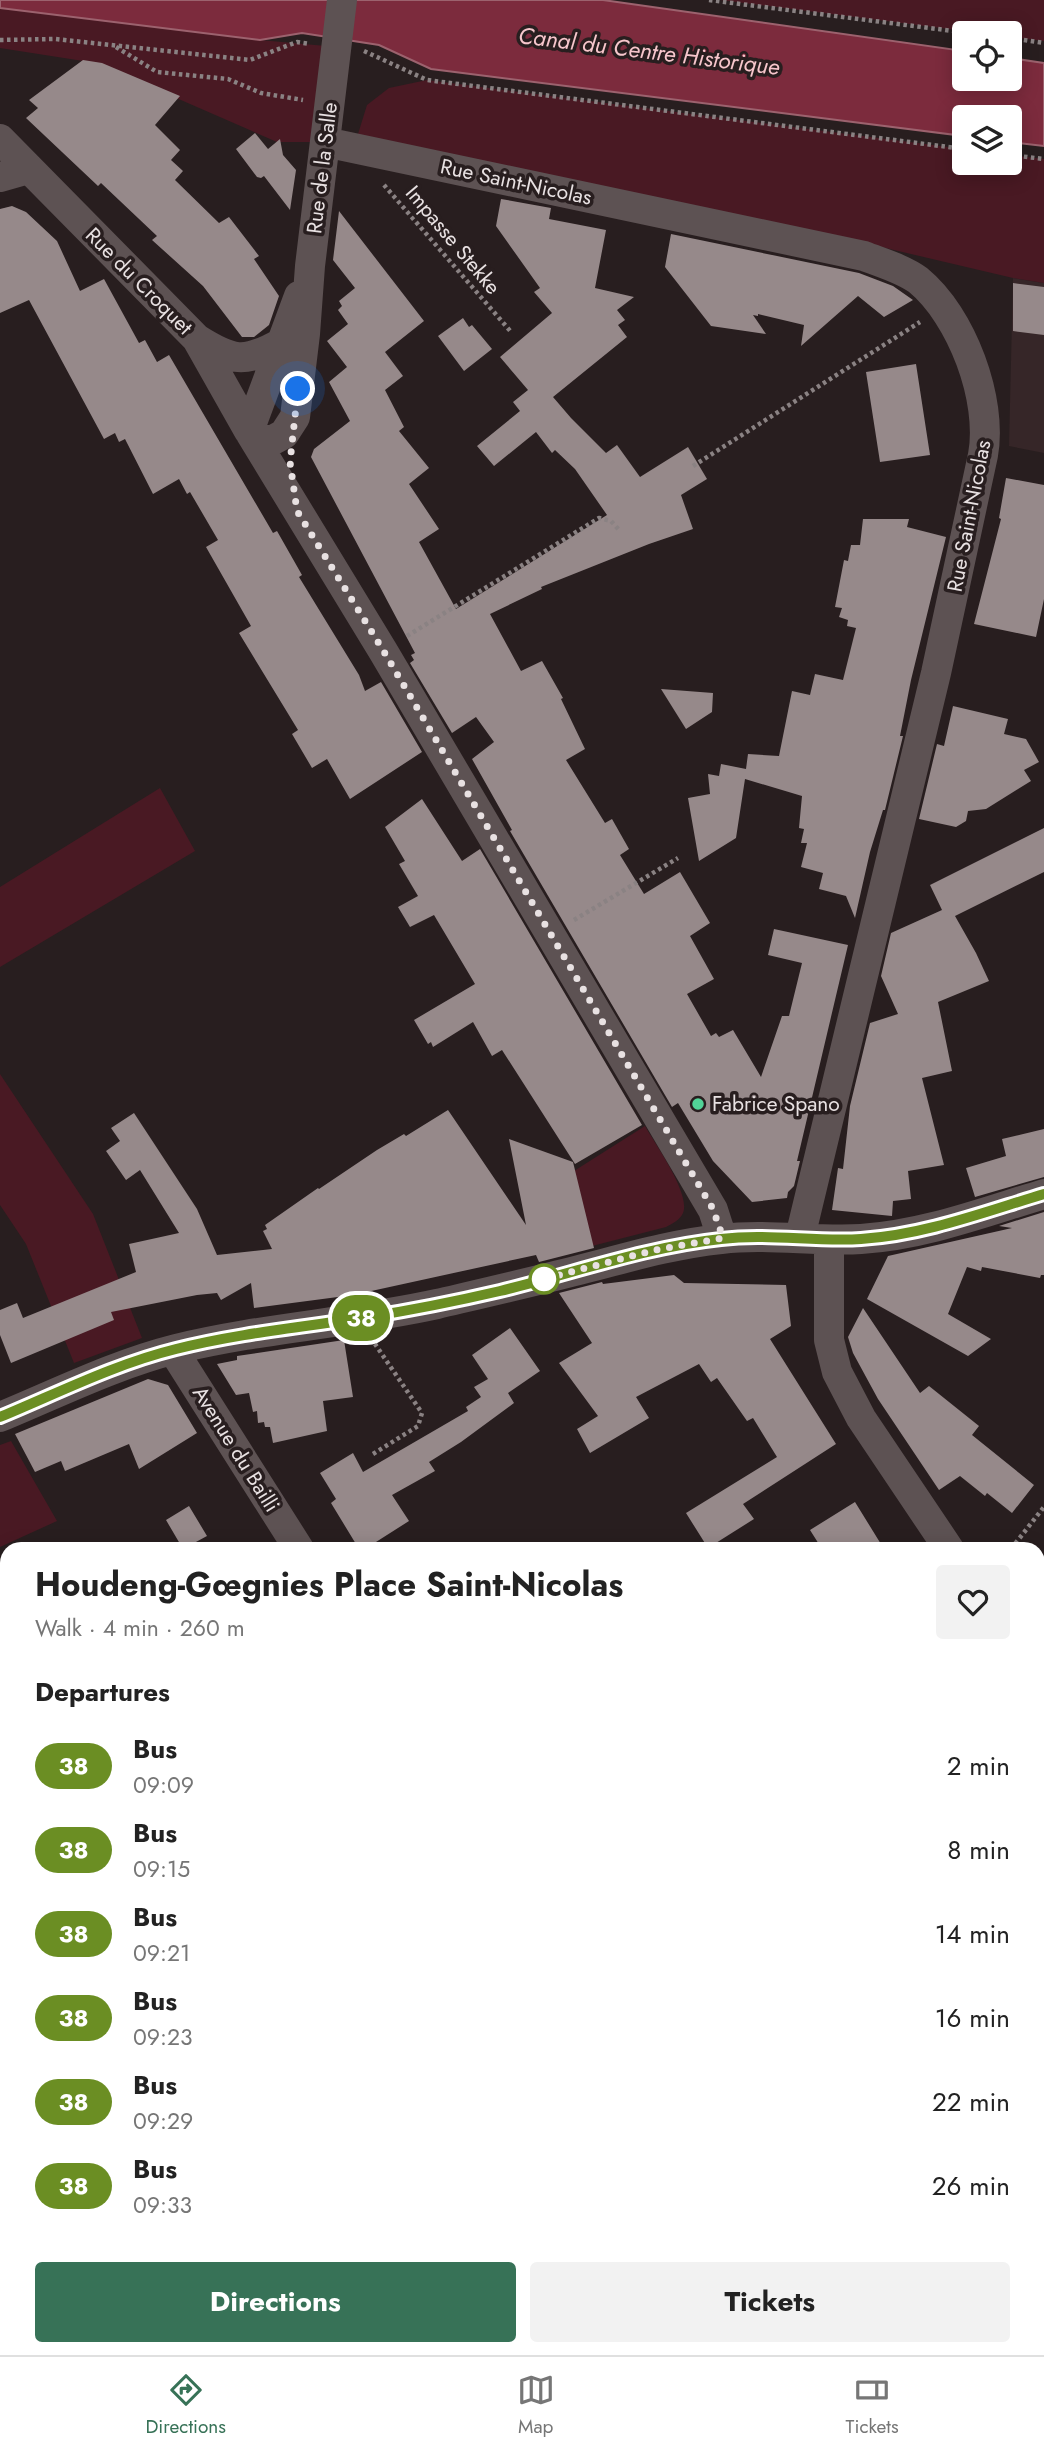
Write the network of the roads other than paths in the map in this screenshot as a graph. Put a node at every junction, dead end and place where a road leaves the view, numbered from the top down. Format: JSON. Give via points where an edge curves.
{"nodes":[{"id":1,"x":342,"y":0,"type":"edge"},
{"id":2,"x":0,"y":139,"type":"edge"},
{"id":3,"x":325,"y":142,"type":"junction"},
{"id":4,"x":14,"y":173,"type":"edge"},
{"id":5,"x":310,"y":266,"type":"junction"},
{"id":6,"x":197,"y":339,"type":"junction"},
{"id":7,"x":281,"y":343,"type":"junction"},
{"id":8,"x":295,"y":417,"type":"junction"},
{"id":9,"x":248,"y":431,"type":"junction"},
{"id":10,"x":297,"y":511,"type":"junction"},
{"id":11,"x":1044,"y":1194,"type":"edge"},
{"id":12,"x":723,"y":1238,"type":"junction"},
{"id":13,"x":814,"y":1238,"type":"junction"},
{"id":14,"x":173,"y":1350,"type":"junction"},
{"id":15,"x":0,"y":1417,"type":"edge"},
{"id":16,"x":295,"y":1542,"type":"edge"},
{"id":17,"x":944,"y":1542,"type":"edge"}],
"edges":[{"from":1,"to":3,"type":"street","name":"Rue de la Salle"},
{"from":2,"to":4,"type":"street","name":"Rue du Croquet"},
{"from":3,"to":5,"type":"street","name":"Rue de la Salle"},
{"from":3,"to":13,"type":"street","name":"Rue Saint-Nicolas","via":[[864,256],[916,279],[951,321],[976,375],[986,442]]},
{"from":4,"to":6,"type":"street","name":"Rue du Croquet"},
{"from":5,"to":7,"type":"street","name":"Rue de la Salle"},
{"from":5,"to":8,"type":"street","name":"Rue de la Salle"},
{"from":6,"to":7,"type":"street","via":[[241,359],[259,356]]},
{"from":6,"to":9,"type":"street","name":"Rue du Croquet"},
{"from":7,"to":9,"type":"street","name":"Rue de la Salle"},
{"from":8,"to":9,"type":"street","via":[[284,434],[272,440]]},
{"from":8,"to":10,"type":"street","name":"Rue de la Salle","via":[[290,462]]},
{"from":9,"to":10,"type":"street","name":"Rue de la Salle"},
{"from":10,"to":12,"type":"street","name":"Rue de la Salle","via":[[713,1209]]},
{"from":11,"to":13,"type":"street","via":[[925,1230]]},
{"from":12,"to":13,"type":"street"},
{"from":12,"to":14,"type":"street","via":[[655,1250],[500,1290]]},
{"from":13,"to":17,"type":"street","name":"Rue Saint-Nicolas","via":[[837,1372],[861,1418]]},
{"from":14,"to":15,"type":"street"},
{"from":14,"to":16,"type":"street","name":"Avenue du Bailli"}]}
